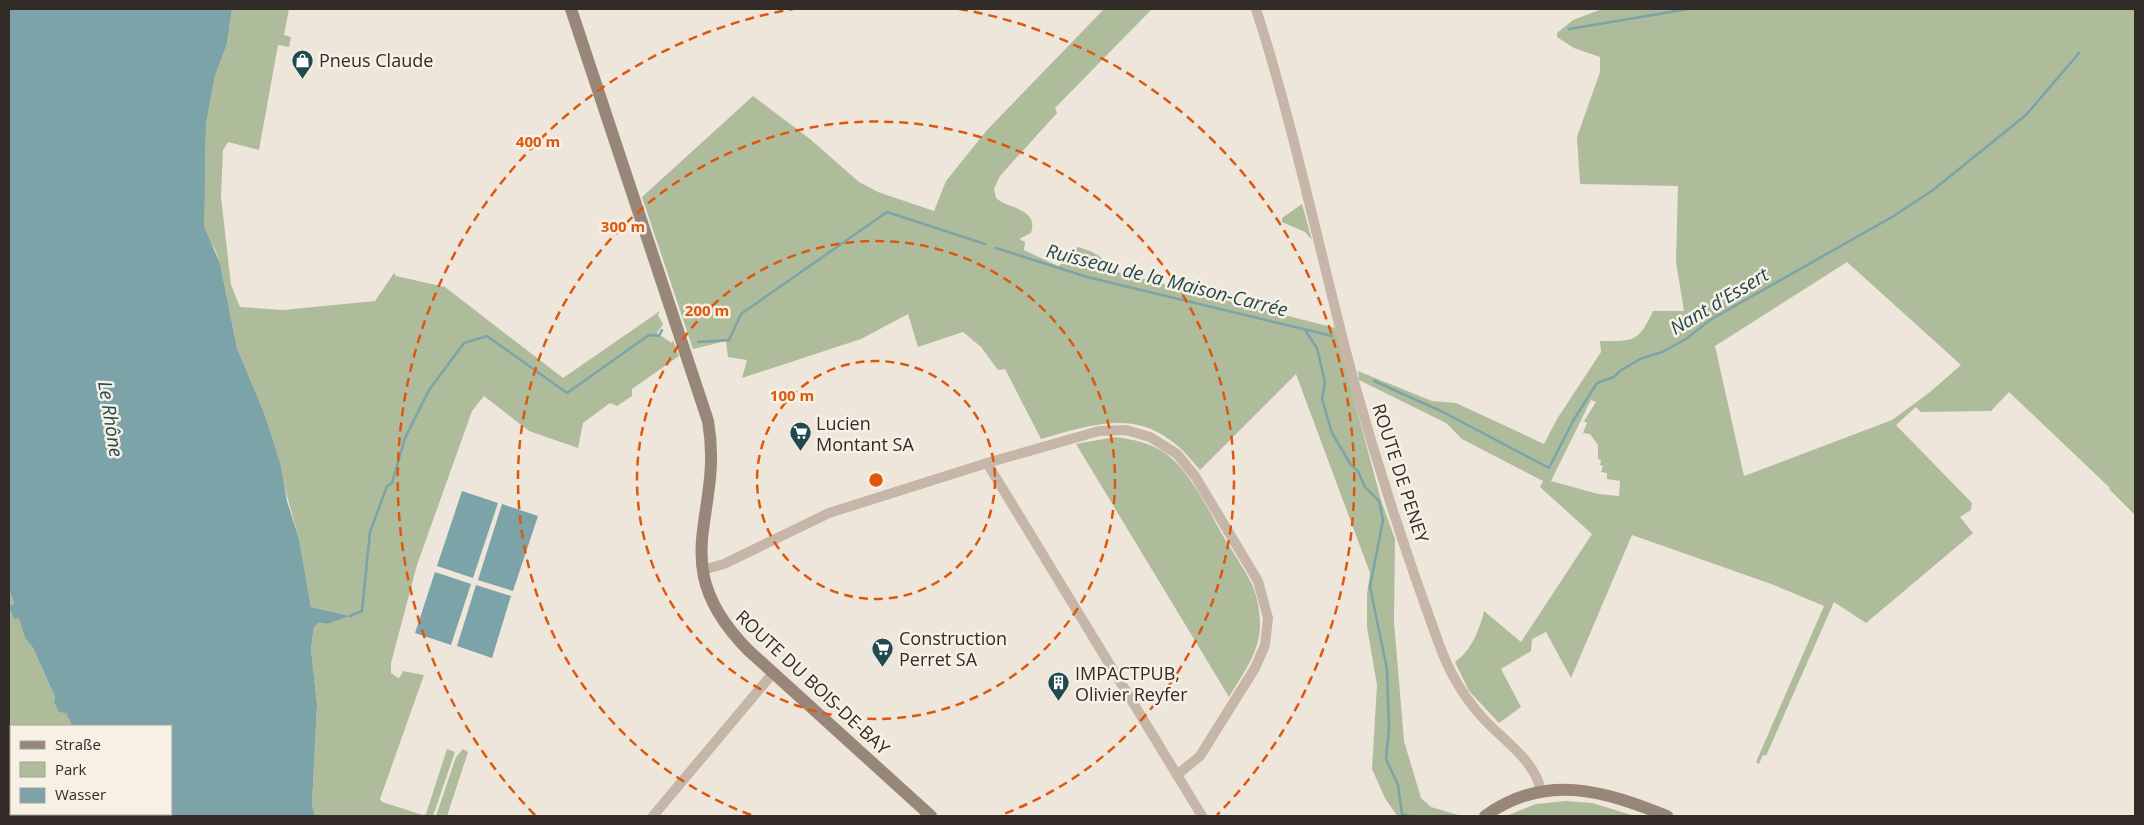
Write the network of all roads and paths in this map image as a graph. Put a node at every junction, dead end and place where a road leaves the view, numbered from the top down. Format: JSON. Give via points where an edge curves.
{"nodes":[{"id":1,"x":571,"y":9,"type":"edge"},
{"id":2,"x":1256,"y":9,"type":"edge"},
{"id":3,"x":987,"y":463,"type":"junction"},
{"id":4,"x":702,"y":570,"type":"junction"},
{"id":5,"x":773,"y":673,"type":"junction"},
{"id":6,"x":1177,"y":775,"type":"junction"},
{"id":7,"x":1541,"y":792,"type":"junction"},
{"id":8,"x":653,"y":816,"type":"edge"},
{"id":9,"x":931,"y":816,"type":"edge"},
{"id":10,"x":1202,"y":816,"type":"edge"},
{"id":11,"x":1485,"y":816,"type":"edge"},
{"id":12,"x":1667,"y":816,"type":"edge"}],
"edges":[{"from":1,"to":4,"type":"main road","name":"ROUTE DU BOIS-DE-BAY","via":[[708,421],[711,451],[701,541]]},
{"from":2,"to":7,"type":"street","name":"ROUTE DE PENEY","via":[[1373,448],[1439,644],[1459,688],[1482,717],[1535,771]]},
{"from":3,"to":4,"type":"street","via":[[829,513],[724,564]]},
{"from":3,"to":6,"type":"street"},
{"from":3,"to":6,"type":"street","via":[[1088,434],[1126,430],[1150,437],[1173,450],[1210,500],[1258,581],[1267,610],[1267,634],[1255,668],[1200,756]]},
{"from":4,"to":5,"type":"main road","name":"ROUTE DU BOIS-DE-BAY","via":[[710,600],[723,622]]},
{"from":5,"to":8,"type":"street"},
{"from":5,"to":9,"type":"main road","name":"ROUTE DU BOIS-DE-BAY"},
{"from":6,"to":10,"type":"street"},
{"from":7,"to":11,"type":"main road","via":[[1512,801]]},
{"from":7,"to":12,"type":"main road","via":[[1564,789],[1598,792]]}]}
